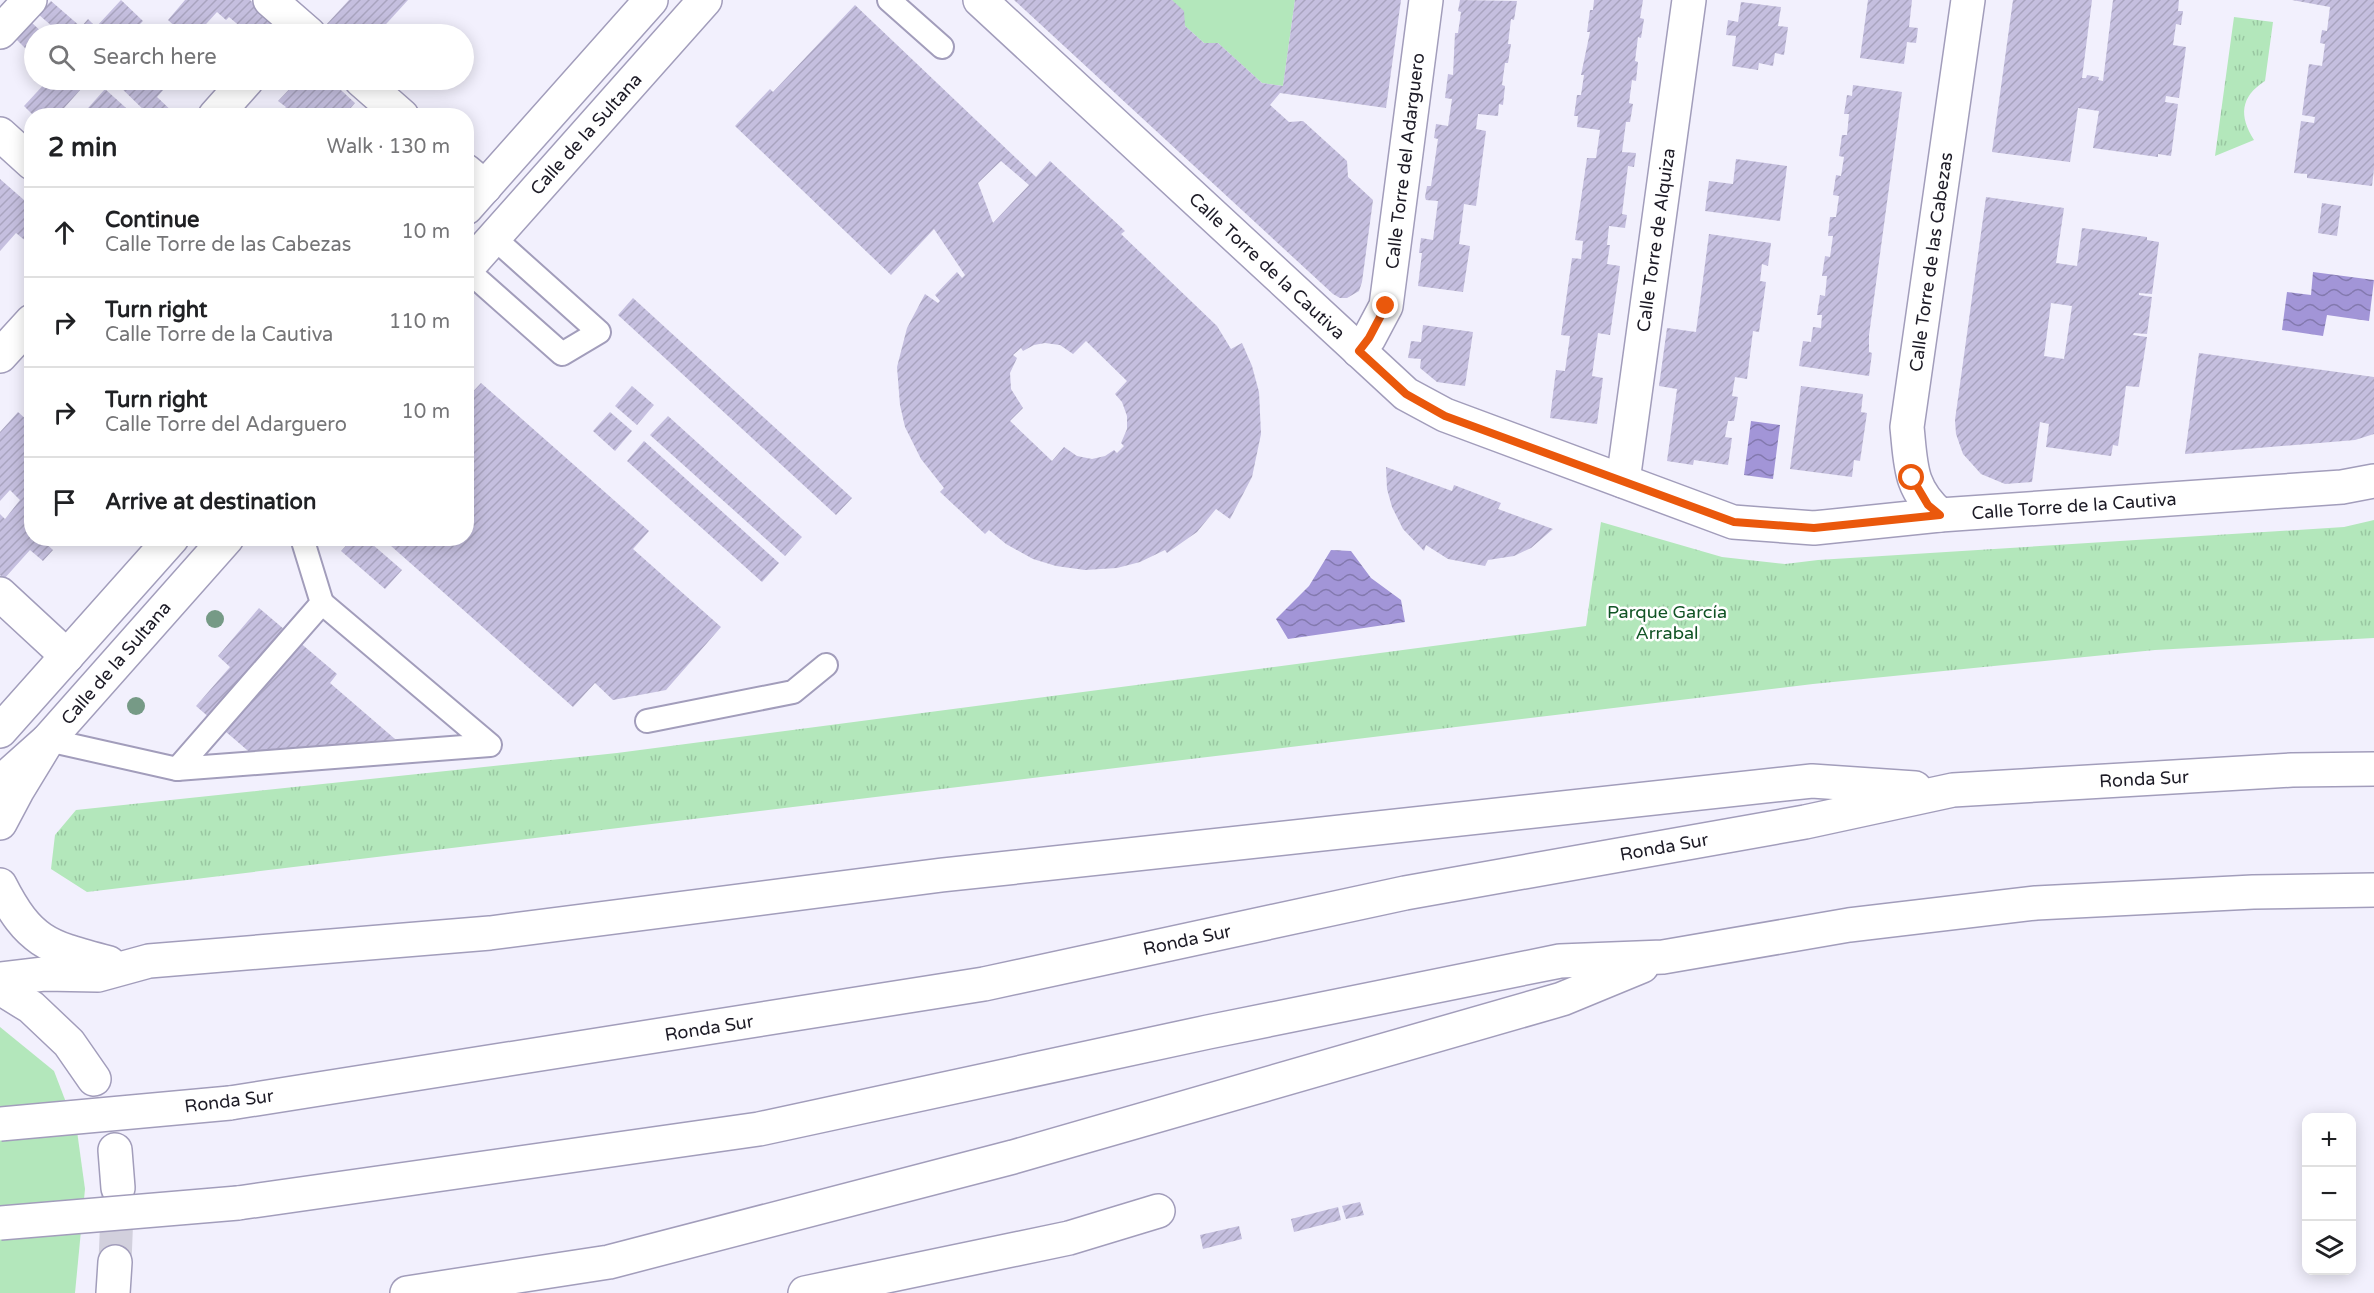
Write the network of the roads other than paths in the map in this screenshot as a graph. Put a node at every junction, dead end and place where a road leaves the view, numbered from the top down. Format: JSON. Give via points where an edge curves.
{"nodes":[{"id":1,"x":30,"y":0,"type":"edge"},
{"id":2,"x":270,"y":0,"type":"edge"},
{"id":3,"x":651,"y":0,"type":"edge"},
{"id":4,"x":705,"y":0,"type":"edge"},
{"id":5,"x":889,"y":0,"type":"edge"},
{"id":6,"x":980,"y":0,"type":"edge"},
{"id":7,"x":1426,"y":0,"type":"edge"},
{"id":8,"x":1689,"y":0,"type":"edge"},
{"id":9,"x":1968,"y":0,"type":"edge"},
{"id":10,"x":292,"y":24,"type":"edge"},
{"id":11,"x":0,"y":32,"type":"edge"},
{"id":12,"x":942,"y":47,"type":"dead end"},
{"id":13,"x":238,"y":90,"type":"edge"},
{"id":14,"x":372,"y":90,"type":"edge"},
{"id":15,"x":222,"y":108,"type":"edge"},
{"id":16,"x":393,"y":108,"type":"edge"},
{"id":17,"x":0,"y":134,"type":"edge"},
{"id":18,"x":24,"y":156,"type":"edge"},
{"id":19,"x":474,"y":187,"type":"edge"},
{"id":20,"x":494,"y":238,"type":"junction"},
{"id":21,"x":474,"y":260,"type":"edge"},
{"id":22,"x":474,"y":276,"type":"edge"},
{"id":23,"x":24,"y":330,"type":"edge"},
{"id":24,"x":1359,"y":351,"type":"junction"},
{"id":25,"x":0,"y":356,"type":"edge"},
{"id":26,"x":1623,"y":481,"type":"junction"},
{"id":27,"x":2374,"y":481,"type":"edge"},
{"id":28,"x":1940,"y":515,"type":"junction"},
{"id":29,"x":165,"y":546,"type":"edge"},
{"id":30,"x":220,"y":546,"type":"edge"},
{"id":31,"x":305,"y":546,"type":"edge"},
{"id":32,"x":0,"y":594,"type":"edge"},
{"id":33,"x":322,"y":603,"type":"junction"},
{"id":34,"x":67,"y":656,"type":"junction"},
{"id":35,"x":826,"y":665,"type":"dead end"},
{"id":36,"x":647,"y":721,"type":"dead end"},
{"id":37,"x":0,"y":730,"type":"edge"},
{"id":38,"x":48,"y":740,"type":"junction"},
{"id":39,"x":177,"y":769,"type":"junction"},
{"id":40,"x":2374,"y":769,"type":"edge"},
{"id":41,"x":0,"y":783,"type":"edge"},
{"id":42,"x":1953,"y":790,"type":"junction"},
{"id":43,"x":0,"y":823,"type":"edge"},
{"id":44,"x":0,"y":885,"type":"edge"},
{"id":45,"x":2374,"y":890,"type":"edge"},
{"id":46,"x":1662,"y":957,"type":"junction"},
{"id":47,"x":128,"y":968,"type":"junction"},
{"id":48,"x":0,"y":979,"type":"edge"},
{"id":49,"x":0,"y":988,"type":"edge"},
{"id":50,"x":94,"y":1079,"type":"dead end"},
{"id":51,"x":0,"y":1124,"type":"edge"},
{"id":52,"x":115,"y":1150,"type":"dead end"},
{"id":53,"x":118,"y":1188,"type":"tunnel mouth"},
{"id":54,"x":1158,"y":1211,"type":"dead end"},
{"id":55,"x":0,"y":1223,"type":"edge"},
{"id":56,"x":407,"y":1293,"type":"edge"},
{"id":57,"x":805,"y":1293,"type":"edge"}],
"edges":[{"from":1,"to":11,"type":"main road"},
{"from":2,"to":10,"type":"main road"},
{"from":3,"to":19,"type":"main road"},
{"from":4,"to":20,"type":"main road","name":"Calle de la Sultana"},
{"from":5,"to":12,"type":"lane"},
{"from":6,"to":24,"type":"main road","name":"Calle Torre de la Cautiva"},
{"from":7,"to":24,"type":"main road","name":"Calle Torre del Adarguero","via":[[1386,306]]},
{"from":8,"to":26,"type":"main road","name":"Calle Torre de Alquiza"},
{"from":9,"to":28,"type":"main road","name":"Calle Torre de las Cabezas","via":[[1907,427],[1912,478],[1928,505]]},
{"from":13,"to":15,"type":"main road"},
{"from":14,"to":16,"type":"main road"},
{"from":17,"to":18,"type":"main road"},
{"from":20,"to":21,"type":"main road","name":"Calle de la Sultana"},
{"from":20,"to":22,"type":"lane","via":[[599,332],[562,354]]},
{"from":23,"to":25,"type":"main road"},
{"from":24,"to":26,"type":"main road","name":"Calle Torre de la Cautiva","via":[[1406,394],[1445,416]]},
{"from":26,"to":28,"type":"main road","name":"Calle Torre de la Cautiva","via":[[1734,522],[1814,528]]},
{"from":27,"to":28,"type":"main road","name":"Calle Torre de la Cautiva","via":[[2342,487]]},
{"from":29,"to":34,"type":"main road"},
{"from":30,"to":38,"type":"main road","name":"Calle de la Sultana"},
{"from":31,"to":33,"type":"lane"},
{"from":32,"to":34,"type":"main road"},
{"from":33,"to":39,"type":"lane"},
{"from":33,"to":39,"type":"lane","via":[[489,745]]},
{"from":34,"to":37,"type":"main road"},
{"from":35,"to":36,"type":"lane","via":[[793,692]]},
{"from":38,"to":39,"type":"lane"},
{"from":38,"to":41,"type":"main road","name":"Calle de la Sultana"},
{"from":38,"to":43,"type":"main road"},
{"from":40,"to":42,"type":"main road","name":"Ronda Sur","via":[[2292,770]]},
{"from":42,"to":47,"type":"main road","via":[[1812,781],[942,875],[490,933],[149,962]]},
{"from":42,"to":51,"type":"main road","name":"Ronda Sur","bridge":true,"via":[[1805,822],[1405,893],[984,984],[230,1103]]},
{"from":44,"to":47,"type":"main road","via":[[13,910],[33,934],[59,950]]},
{"from":45,"to":46,"type":"main road","via":[[2036,903],[1850,926]]},
{"from":46,"to":55,"type":"main road","bridge":true,"via":[[1560,961],[759,1129],[238,1203]]},
{"from":46,"to":56,"type":"main road","via":[[1562,999],[1013,1157],[609,1262]]},
{"from":47,"to":48,"type":"main road","via":[[98,975]]},
{"from":49,"to":50,"type":"main road","via":[[31,1007],[69,1043]]},
{"from":52,"to":53,"type":"main road"},
{"from":54,"to":57,"type":"main road","via":[[1069,1238]]}]}
